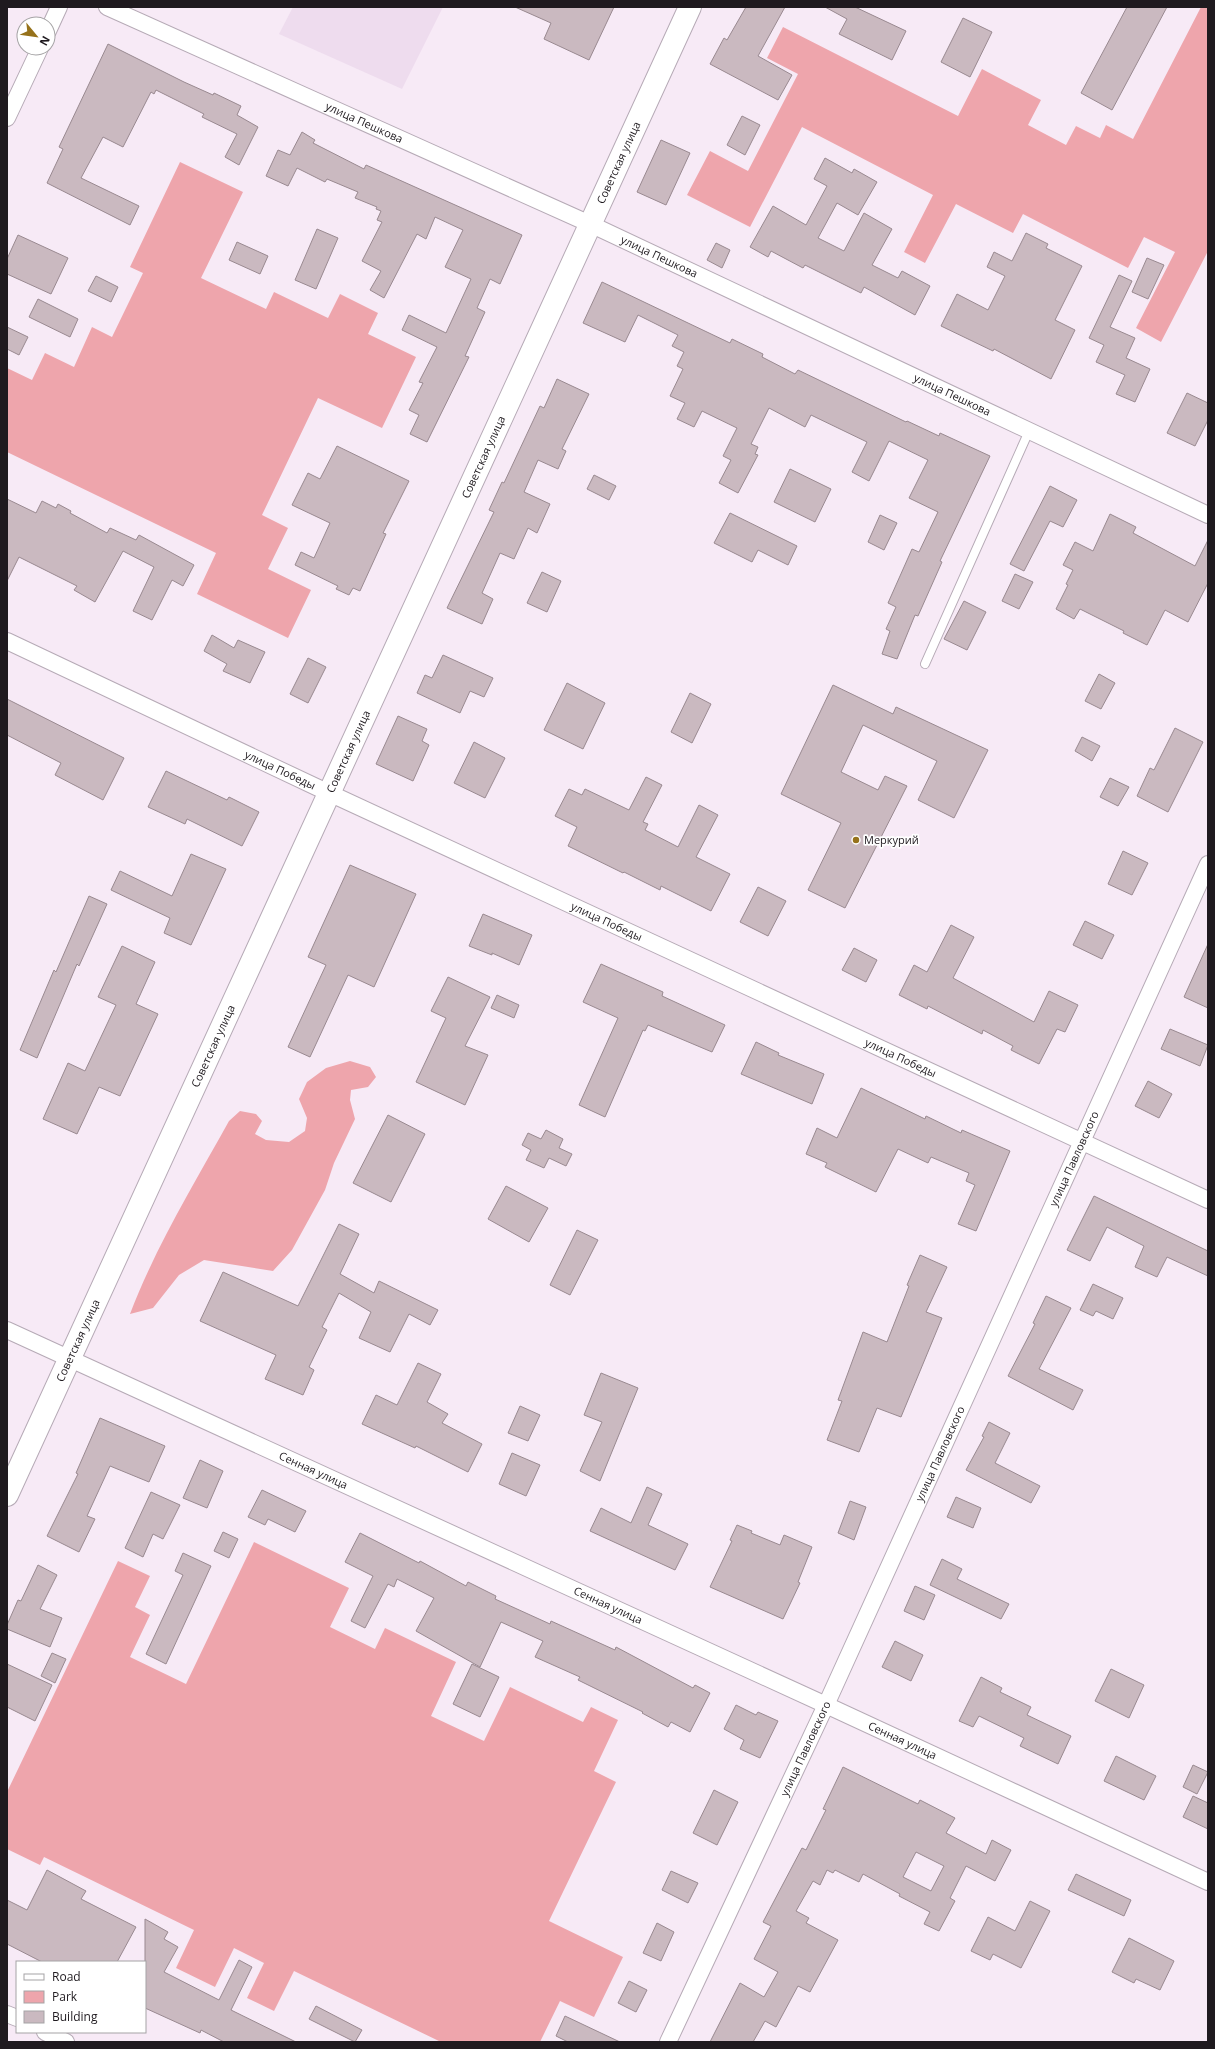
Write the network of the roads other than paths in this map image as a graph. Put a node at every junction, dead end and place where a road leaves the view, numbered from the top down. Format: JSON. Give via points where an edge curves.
{"nodes":[{"id":1,"x":107,"y":7,"type":"edge"},
{"id":2,"x":690,"y":7,"type":"edge"},
{"id":3,"x":36,"y":56,"type":"edge"},
{"id":4,"x":7,"y":118,"type":"edge"},
{"id":5,"x":590,"y":224,"type":"junction"},
{"id":6,"x":1029,"y":431,"type":"junction"},
{"id":7,"x":1208,"y":515,"type":"edge"},
{"id":8,"x":7,"y":641,"type":"edge"},
{"id":9,"x":925,"y":664,"type":"dead end"},
{"id":10,"x":329,"y":793,"type":"junction"},
{"id":11,"x":1208,"y":864,"type":"edge"},
{"id":12,"x":1081,"y":1141,"type":"junction"},
{"id":13,"x":1208,"y":1200,"type":"edge"},
{"id":14,"x":7,"y":1330,"type":"edge"},
{"id":15,"x":70,"y":1359,"type":"junction"},
{"id":16,"x":7,"y":1495,"type":"edge"},
{"id":17,"x":826,"y":1705,"type":"junction"},
{"id":18,"x":1208,"y":1882,"type":"edge"},
{"id":19,"x":47,"y":2033,"type":"edge"},
{"id":20,"x":66,"y":2042,"type":"edge"},
{"id":21,"x":668,"y":2042,"type":"edge"}],
"edges":[{"from":1,"to":5,"type":"street","name":"улица Пешкова"},
{"from":2,"to":5,"type":"street","name":"Советская улица"},
{"from":3,"to":4,"type":"street"},
{"from":5,"to":6,"type":"street","name":"улица Пешкова"},
{"from":5,"to":10,"type":"street","name":"Советская улица"},
{"from":6,"to":7,"type":"street","name":"улица Пешкова"},
{"from":6,"to":9,"type":"lane"},
{"from":8,"to":10,"type":"street","name":"улица Победы"},
{"from":10,"to":12,"type":"street","name":"улица Победы"},
{"from":10,"to":15,"type":"street","name":"Советская улица"},
{"from":11,"to":12,"type":"street","name":"улица Павловского"},
{"from":12,"to":13,"type":"street","name":"улица Победы"},
{"from":12,"to":17,"type":"street","name":"улица Павловского"},
{"from":14,"to":15,"type":"street","name":"Сенная улица"},
{"from":15,"to":16,"type":"street","name":"Советская улица"},
{"from":15,"to":17,"type":"street","name":"Сенная улица"},
{"from":17,"to":18,"type":"street","name":"Сенная улица"},
{"from":17,"to":21,"type":"street","name":"улица Павловского"},
{"from":19,"to":20,"type":"street"}]}
